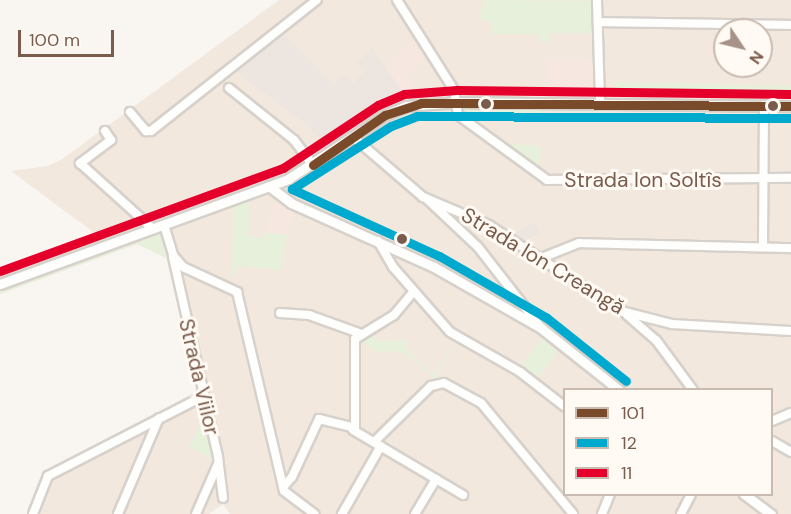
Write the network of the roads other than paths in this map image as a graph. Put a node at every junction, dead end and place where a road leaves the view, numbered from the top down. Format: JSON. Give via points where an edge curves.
{"nodes":[{"id":1,"x":317,"y":0,"type":"edge"},
{"id":2,"x":397,"y":0,"type":"edge"},
{"id":3,"x":597,"y":0,"type":"edge"},
{"id":4,"x":598,"y":22,"type":"junction"},
{"id":5,"x":791,"y":25,"type":"edge"},
{"id":6,"x":229,"y":88,"type":"dead end"},
{"id":7,"x":457,"y":102,"type":"junction"},
{"id":8,"x":600,"y":103,"type":"junction"},
{"id":9,"x":764,"y":105,"type":"junction"},
{"id":10,"x":791,"y":106,"type":"edge"},
{"id":11,"x":130,"y":112,"type":"dead end"},
{"id":12,"x":105,"y":131,"type":"dead end"},
{"id":13,"x":352,"y":137,"type":"junction"},
{"id":14,"x":313,"y":165,"type":"junction"},
{"id":15,"x":763,"y":178,"type":"junction"},
{"id":16,"x":791,"y":178,"type":"edge"},
{"id":17,"x":270,"y":187,"type":"junction"},
{"id":18,"x":423,"y":196,"type":"junction"},
{"id":19,"x":164,"y":225,"type":"junction"},
{"id":20,"x":153,"y":229,"type":"junction"},
{"id":21,"x":378,"y":241,"type":"junction"},
{"id":22,"x":763,"y":247,"type":"junction"},
{"id":23,"x":791,"y":248,"type":"edge"},
{"id":24,"x":173,"y":255,"type":"junction"},
{"id":25,"x":539,"y":259,"type":"junction"},
{"id":26,"x":0,"y":284,"type":"edge"},
{"id":27,"x":414,"y":291,"type":"junction"},
{"id":28,"x":621,"y":311,"type":"junction"},
{"id":29,"x":280,"y":313,"type":"dead end"},
{"id":30,"x":542,"y":328,"type":"junction"},
{"id":31,"x":791,"y":330,"type":"edge"},
{"id":32,"x":359,"y":333,"type":"junction"},
{"id":33,"x":617,"y":388,"type":"edge"},
{"id":34,"x":692,"y":388,"type":"edge"},
{"id":35,"x":202,"y":397,"type":"junction"},
{"id":36,"x":563,"y":405,"type":"edge"},
{"id":37,"x":791,"y":413,"type":"edge"},
{"id":38,"x":159,"y":418,"type":"junction"},
{"id":39,"x":773,"y":420,"type":"edge"},
{"id":40,"x":353,"y":430,"type":"junction"},
{"id":41,"x":773,"y":442,"type":"edge"},
{"id":42,"x":377,"y":444,"type":"junction"},
{"id":43,"x":791,"y":452,"type":"edge"},
{"id":44,"x":219,"y":462,"type":"junction"},
{"id":45,"x":436,"y":479,"type":"junction"},
{"id":46,"x":283,"y":487,"type":"junction"},
{"id":47,"x":463,"y":495,"type":"dead end"},
{"id":48,"x":610,"y":496,"type":"edge"},
{"id":49,"x":690,"y":496,"type":"edge"},
{"id":50,"x":745,"y":496,"type":"edge"},
{"id":51,"x":223,"y":498,"type":"dead end"},
{"id":52,"x":33,"y":514,"type":"edge"},
{"id":53,"x":118,"y":514,"type":"edge"},
{"id":54,"x":196,"y":514,"type":"edge"},
{"id":55,"x":314,"y":514,"type":"edge"},
{"id":56,"x":342,"y":514,"type":"edge"},
{"id":57,"x":415,"y":514,"type":"edge"},
{"id":58,"x":573,"y":514,"type":"edge"},
{"id":59,"x":602,"y":514,"type":"edge"},
{"id":60,"x":681,"y":514,"type":"edge"},
{"id":61,"x":771,"y":514,"type":"edge"}],
"edges":[{"from":1,"to":11,"type":"street","via":[[149,133]]},
{"from":2,"to":7,"type":"street","name":"Strada Ion Soltîs","via":[[438,62]]},
{"from":3,"to":4,"type":"street"},
{"from":4,"to":5,"type":"street"},
{"from":4,"to":8,"type":"street"},
{"from":6,"to":14,"type":"street","via":[[294,140]]},
{"from":7,"to":8,"type":"street"},
{"from":7,"to":13,"type":"street","via":[[406,106]]},
{"from":7,"to":15,"type":"street","name":"Strada Ion Soltîs","via":[[456,110],[463,120],[547,180]]},
{"from":8,"to":9,"type":"street"},
{"from":9,"to":10,"type":"street"},
{"from":9,"to":15,"type":"street"},
{"from":12,"to":20,"type":"street","via":[[111,140],[80,163]]},
{"from":13,"to":14,"type":"street"},
{"from":13,"to":18,"type":"street","name":"Strada Ion Creangă"},
{"from":14,"to":17,"type":"street"},
{"from":15,"to":16,"type":"street","name":"Strada Ion Soltîs"},
{"from":15,"to":22,"type":"street"},
{"from":17,"to":19,"type":"street"},
{"from":17,"to":21,"type":"street","via":[[291,203]]},
{"from":18,"to":25,"type":"street","name":"Strada Ion Creangă","via":[[481,221]]},
{"from":18,"to":30,"type":"street","via":[[478,247]]},
{"from":19,"to":20,"type":"street"},
{"from":19,"to":24,"type":"street","name":"Strada Viilor"},
{"from":20,"to":26,"type":"street"},
{"from":21,"to":27,"type":"street"},
{"from":21,"to":30,"type":"street","via":[[434,267]]},
{"from":22,"to":23,"type":"street"},
{"from":22,"to":25,"type":"street","via":[[579,243]]},
{"from":24,"to":35,"type":"street","name":"Strada Viilor"},
{"from":24,"to":46,"type":"street","via":[[191,272],[233,288],[240,298]]},
{"from":25,"to":28,"type":"street","name":"Strada Ion Creangă"},
{"from":27,"to":32,"type":"street","via":[[388,319]]},
{"from":27,"to":36,"type":"street","via":[[450,332],[520,372]]},
{"from":28,"to":31,"type":"street","name":"Strada Ion Creangă","via":[[690,326]]},
{"from":28,"to":34,"type":"street","via":[[652,335]]},
{"from":29,"to":32,"type":"street","via":[[309,315]]},
{"from":30,"to":33,"type":"street"},
{"from":32,"to":40,"type":"street","via":[[354,342],[358,411]]},
{"from":35,"to":38,"type":"street"},
{"from":35,"to":44,"type":"street","name":"Strada Viilor"},
{"from":37,"to":39,"type":"street"},
{"from":38,"to":52,"type":"street","via":[[48,476]]},
{"from":38,"to":53,"type":"street"},
{"from":40,"to":42,"type":"street"},
{"from":40,"to":46,"type":"street","via":[[319,419],[292,477]]},
{"from":41,"to":43,"type":"street"},
{"from":42,"to":45,"type":"street"},
{"from":42,"to":56,"type":"street"},
{"from":42,"to":58,"type":"street","via":[[439,382],[481,403]]},
{"from":44,"to":51,"type":"street","name":"Strada Viilor"},
{"from":44,"to":54,"type":"street"},
{"from":45,"to":47,"type":"street"},
{"from":45,"to":57,"type":"street"},
{"from":46,"to":55,"type":"street","via":[[287,496]]},
{"from":48,"to":59,"type":"street"},
{"from":49,"to":60,"type":"street"},
{"from":50,"to":61,"type":"street"}]}
